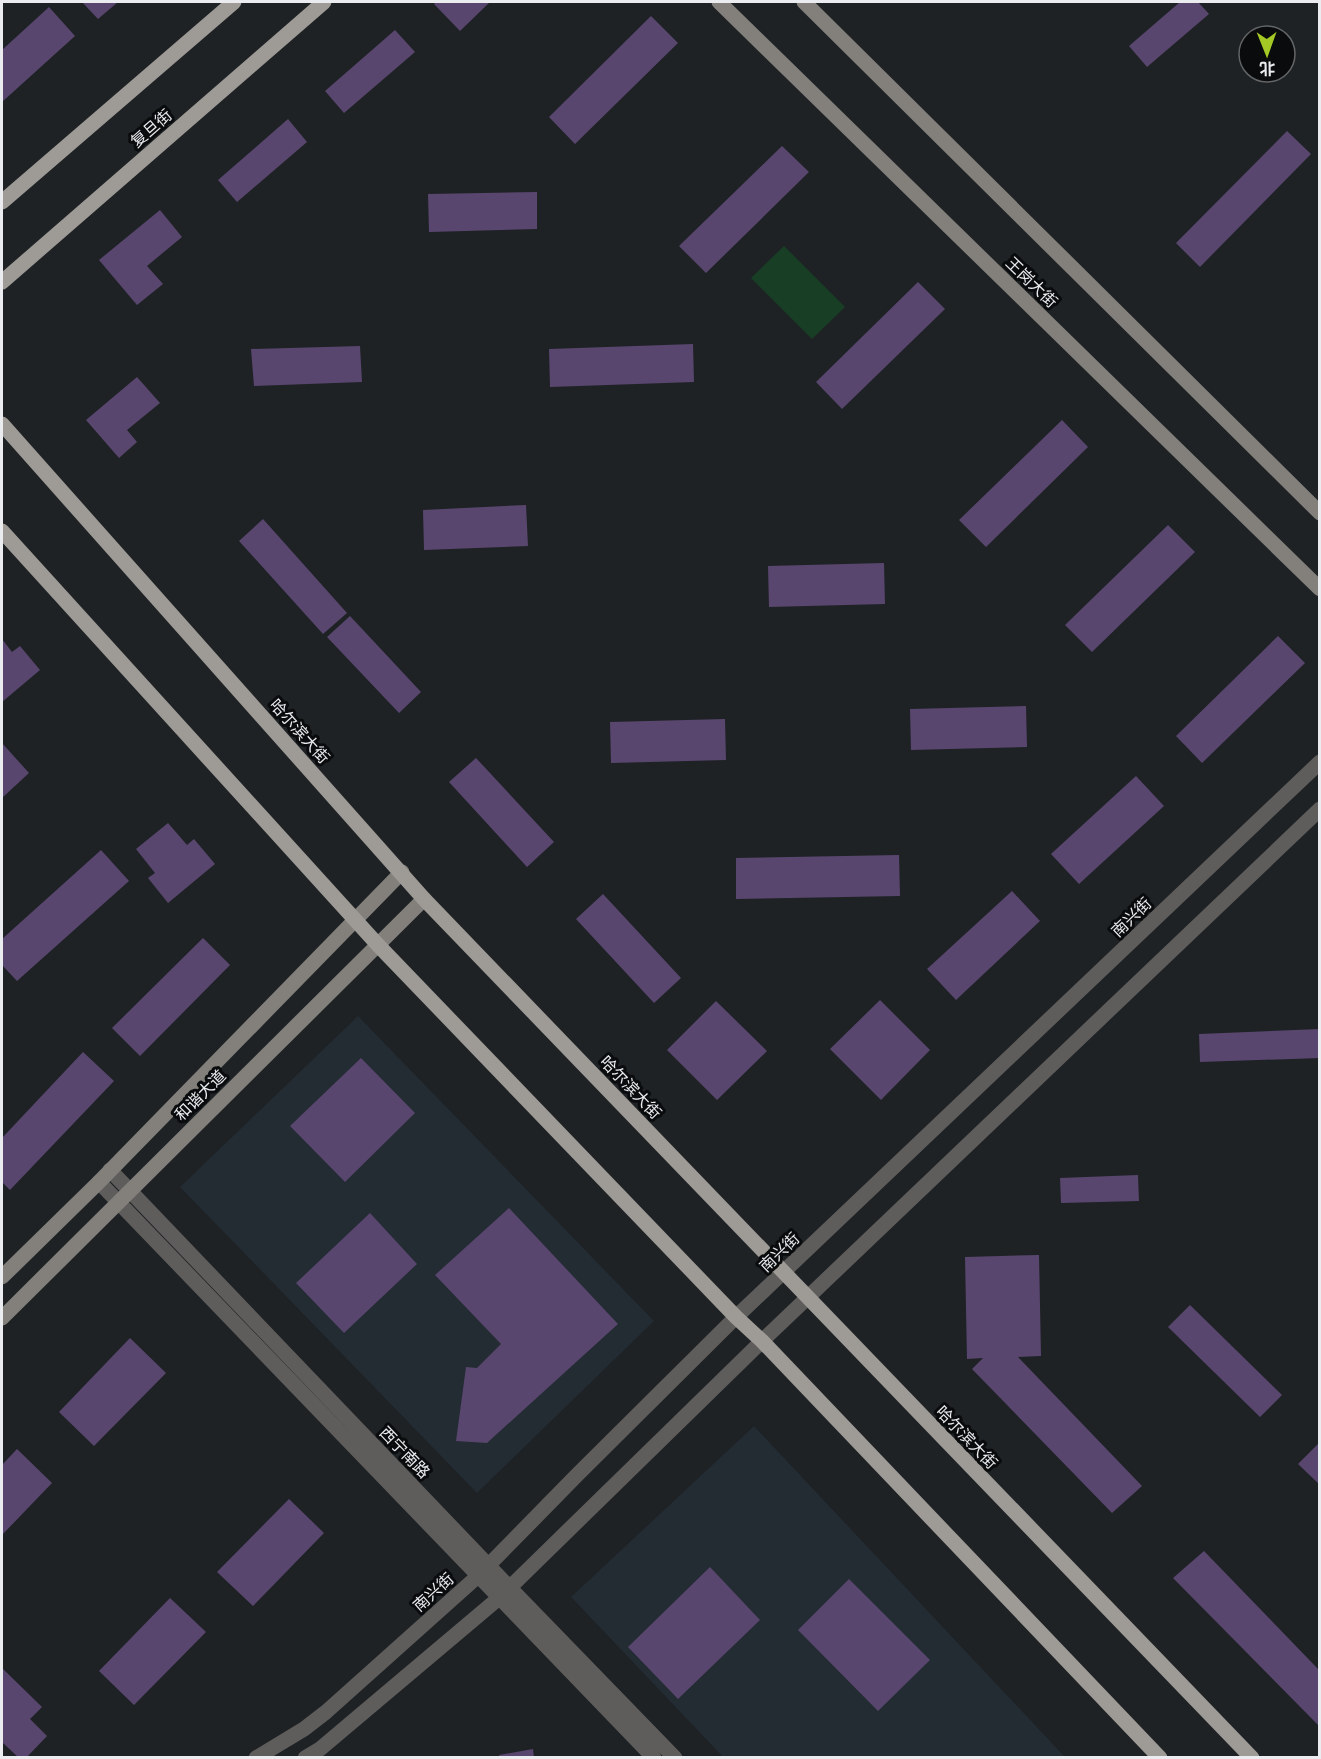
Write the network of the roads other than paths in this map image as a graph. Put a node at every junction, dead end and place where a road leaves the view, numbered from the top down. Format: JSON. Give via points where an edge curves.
{"nodes":[{"id":1,"x":234,"y":2,"type":"edge"},
{"id":2,"x":324,"y":2,"type":"edge"},
{"id":3,"x":719,"y":2,"type":"edge"},
{"id":4,"x":804,"y":2,"type":"edge"},
{"id":5,"x":2,"y":202,"type":"edge"},
{"id":6,"x":2,"y":282,"type":"edge"},
{"id":7,"x":2,"y":424,"type":"edge"},
{"id":8,"x":1320,"y":513,"type":"edge"},
{"id":9,"x":2,"y":531,"type":"edge"},
{"id":10,"x":1320,"y":589,"type":"edge"},
{"id":11,"x":1320,"y":762,"type":"edge"},
{"id":12,"x":1320,"y":809,"type":"edge"},
{"id":13,"x":402,"y":872,"type":"junction"},
{"id":14,"x":424,"y":898,"type":"junction"},
{"id":15,"x":355,"y":919,"type":"junction"},
{"id":16,"x":378,"y":945,"type":"junction"},
{"id":17,"x":110,"y":1170,"type":"junction"},
{"id":18,"x":99,"y":1182,"type":"junction"},
{"id":19,"x":129,"y":1191,"type":"junction"},
{"id":20,"x":118,"y":1202,"type":"junction"},
{"id":21,"x":784,"y":1272,"type":"junction"},
{"id":22,"x":2,"y":1277,"type":"edge"},
{"id":23,"x":808,"y":1298,"type":"junction"},
{"id":24,"x":736,"y":1317,"type":"junction"},
{"id":25,"x":2,"y":1318,"type":"edge"},
{"id":26,"x":762,"y":1341,"type":"junction"},
{"id":27,"x":484,"y":1571,"type":"junction"},
{"id":28,"x":504,"y":1592,"type":"junction"},
{"id":29,"x":256,"y":1758,"type":"edge"},
{"id":30,"x":305,"y":1758,"type":"edge"},
{"id":31,"x":654,"y":1758,"type":"edge"},
{"id":32,"x":675,"y":1758,"type":"edge"},
{"id":33,"x":1160,"y":1758,"type":"edge"},
{"id":34,"x":1252,"y":1758,"type":"edge"}],
"edges":[{"from":1,"to":5,"type":"main road"},
{"from":2,"to":6,"type":"main road","name":"复旦街"},
{"from":3,"to":10,"type":"main road","name":"王岗大街"},
{"from":4,"to":8,"type":"main road"},
{"from":7,"to":13,"type":"main road","name":"哈尔滨大街"},
{"from":9,"to":15,"type":"main road"},
{"from":11,"to":21,"type":"street","name":"南兴街"},
{"from":12,"to":23,"type":"street"},
{"from":13,"to":14,"type":"main road","name":"哈尔滨大街"},
{"from":13,"to":15,"type":"main road","name":"和谐大道"},
{"from":14,"to":16,"type":"main road","name":"和谐大道"},
{"from":14,"to":21,"type":"main road","name":"哈尔滨大街"},
{"from":15,"to":16,"type":"main road"},
{"from":15,"to":17,"type":"main road","name":"和谐大道"},
{"from":16,"to":19,"type":"main road","name":"和谐大道"},
{"from":16,"to":24,"type":"main road"},
{"from":17,"to":18,"type":"main road","name":"和谐大道"},
{"from":17,"to":19,"type":"street","name":"西宁南路"},
{"from":18,"to":20,"type":"street","name":"西宁南路"},
{"from":18,"to":22,"type":"main road","name":"和谐大道"},
{"from":19,"to":20,"type":"main road","name":"和谐大道"},
{"from":19,"to":27,"type":"street","name":"西宁南路"},
{"from":20,"to":25,"type":"main road","name":"和谐大道"},
{"from":20,"to":27,"type":"street","name":"西宁南路"},
{"from":21,"to":23,"type":"main road","name":"哈尔滨大街"},
{"from":21,"to":24,"type":"street","name":"南兴街"},
{"from":23,"to":26,"type":"street"},
{"from":23,"to":34,"type":"main road","name":"哈尔滨大街"},
{"from":24,"to":26,"type":"main road"},
{"from":24,"to":27,"type":"street","name":"南兴街"},
{"from":26,"to":28,"type":"street"},
{"from":26,"to":33,"type":"main road"},
{"from":27,"to":28,"type":"street","name":"西宁南路"},
{"from":27,"to":29,"type":"street","name":"南兴街","via":[[326,1712]]},
{"from":28,"to":30,"type":"street"},
{"from":28,"to":31,"type":"street","name":"西宁南路"},
{"from":28,"to":32,"type":"street","name":"西宁南路"}]}
